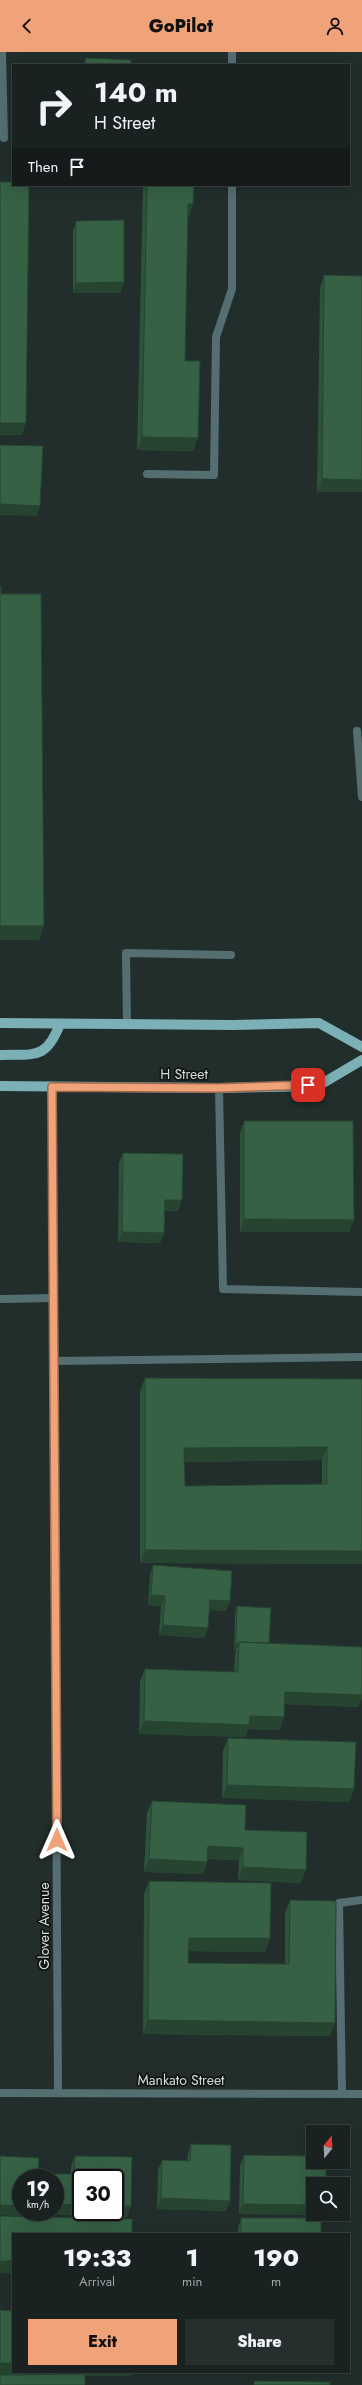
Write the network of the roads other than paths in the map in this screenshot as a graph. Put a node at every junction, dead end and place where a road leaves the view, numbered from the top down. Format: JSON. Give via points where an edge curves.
{"nodes":[{"id":1,"x":2,"y":52,"type":"edge"},
{"id":2,"x":232,"y":52,"type":"edge"},
{"id":3,"x":232,"y":64,"type":"edge"},
{"id":4,"x":4,"y":138,"type":"dead end"},
{"id":5,"x":232,"y":186,"type":"edge"},
{"id":6,"x":147,"y":474,"type":"dead end"},
{"id":7,"x":357,"y":731,"type":"dead end"},
{"id":8,"x":362,"y":797,"type":"edge"},
{"id":9,"x":231,"y":955,"type":"dead end"},
{"id":10,"x":0,"y":1023,"type":"edge"},
{"id":11,"x":60,"y":1024,"type":"junction"},
{"id":12,"x":127,"y":1024,"type":"junction"},
{"id":13,"x":362,"y":1047,"type":"edge"},
{"id":14,"x":0,"y":1055,"type":"edge"},
{"id":15,"x":362,"y":1060,"type":"edge"},
{"id":16,"x":0,"y":1086,"type":"edge"},
{"id":17,"x":52,"y":1087,"type":"junction"},
{"id":18,"x":219,"y":1088,"type":"junction"},
{"id":19,"x":362,"y":1292,"type":"edge"},
{"id":20,"x":53,"y":1298,"type":"junction"},
{"id":21,"x":0,"y":1299,"type":"edge"},
{"id":22,"x":362,"y":1356,"type":"edge"},
{"id":23,"x":55,"y":1361,"type":"junction"},
{"id":24,"x":362,"y":1900,"type":"edge"},
{"id":25,"x":0,"y":2093,"type":"edge"},
{"id":26,"x":58,"y":2093,"type":"junction"},
{"id":27,"x":342,"y":2094,"type":"junction"},
{"id":28,"x":362,"y":2094,"type":"edge"}],
"edges":[{"from":1,"to":4,"type":"street"},
{"from":2,"to":3,"type":"street"},
{"from":5,"to":6,"type":"street","via":[[232,289],[216,337],[214,475]]},
{"from":7,"to":8,"type":"street"},
{"from":9,"to":12,"type":"street","via":[[126,953]]},
{"from":10,"to":11,"type":"main road"},
{"from":11,"to":12,"type":"main road"},
{"from":11,"to":14,"type":"main road","via":[[54,1040],[47,1049],[36,1054]]},
{"from":12,"to":13,"type":"main road","via":[[319,1023]]},
{"from":15,"to":18,"type":"main road","name":"H Street","via":[[318,1086]]},
{"from":16,"to":17,"type":"main road","name":"H Street"},
{"from":17,"to":18,"type":"main road","name":"H Street"},
{"from":17,"to":20,"type":"street","name":"Glover Avenue"},
{"from":18,"to":19,"type":"street","via":[[223,1289]]},
{"from":20,"to":21,"type":"street"},
{"from":20,"to":23,"type":"street","name":"Glover Avenue"},
{"from":22,"to":23,"type":"street"},
{"from":23,"to":26,"type":"street","name":"Glover Avenue"},
{"from":24,"to":27,"type":"street","via":[[339,1903]]},
{"from":25,"to":26,"type":"street","name":"Mankato Street"},
{"from":26,"to":27,"type":"street","name":"Mankato Street"},
{"from":27,"to":28,"type":"street","name":"Mankato Street"}]}
